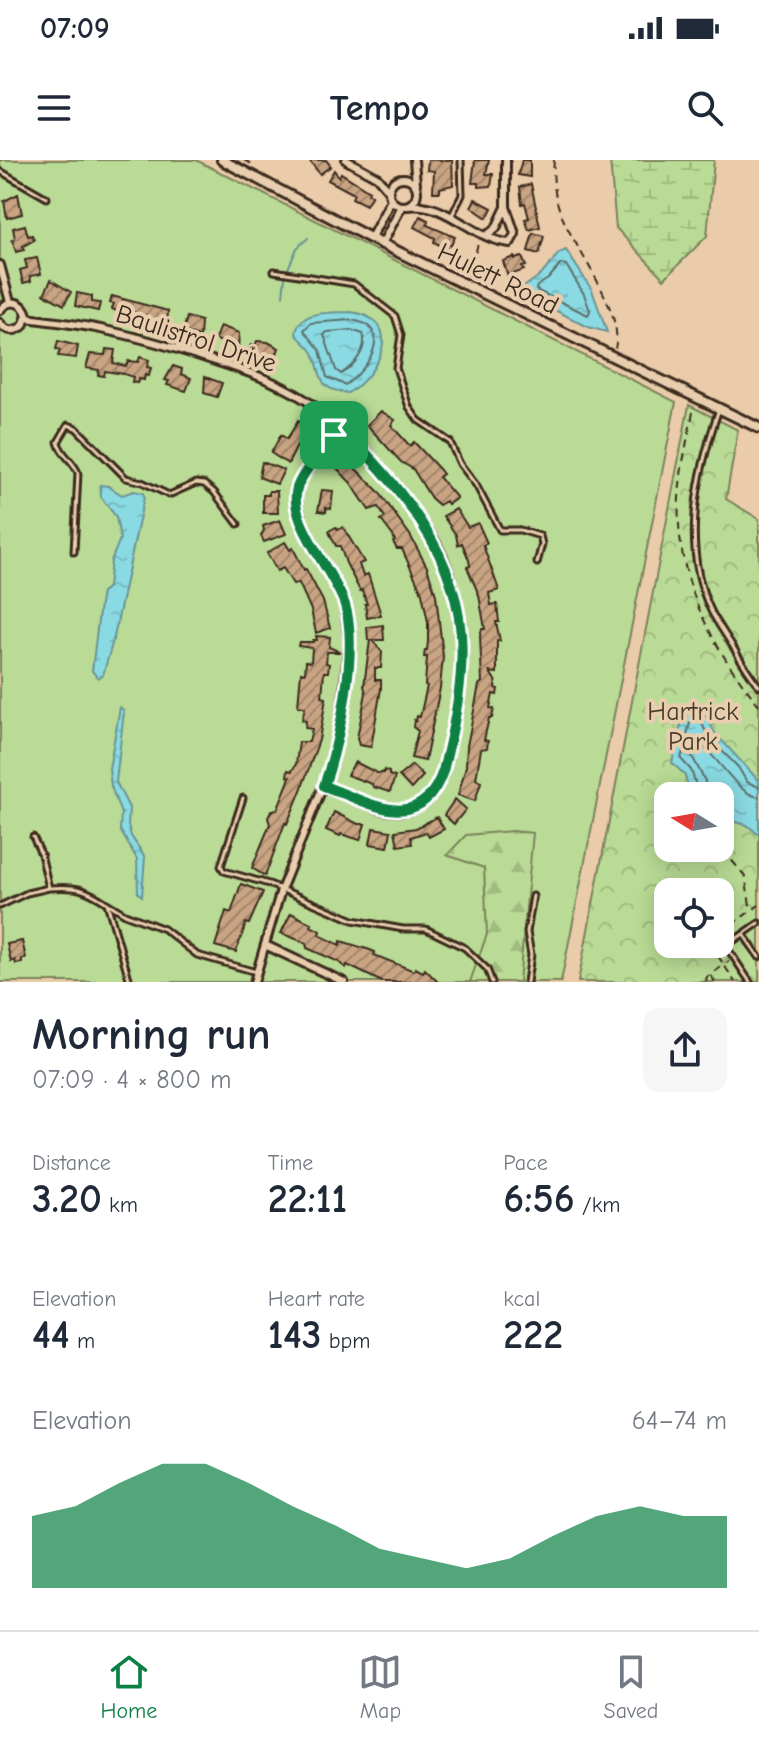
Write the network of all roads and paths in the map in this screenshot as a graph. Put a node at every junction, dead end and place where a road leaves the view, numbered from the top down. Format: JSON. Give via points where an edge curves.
{"nodes":[{"id":1,"x":222,"y":160,"type":"edge"},
{"id":2,"x":244,"y":160,"type":"edge"},
{"id":3,"x":346,"y":160,"type":"edge"},
{"id":4,"x":461,"y":160,"type":"edge"},
{"id":5,"x":506,"y":160,"type":"edge"},
{"id":6,"x":554,"y":160,"type":"edge"},
{"id":7,"x":414,"y":161,"type":"edge"},
{"id":8,"x":356,"y":162,"type":"edge"},
{"id":9,"x":254,"y":165,"type":"dead end"},
{"id":10,"x":0,"y":171,"type":"edge"},
{"id":11,"x":377,"y":177,"type":"junction"},
{"id":12,"x":399,"y":178,"type":"junction"},
{"id":13,"x":416,"y":186,"type":"junction"},
{"id":14,"x":389,"y":191,"type":"junction"},
{"id":15,"x":47,"y":198,"type":"dead end"},
{"id":16,"x":391,"y":200,"type":"junction"},
{"id":17,"x":405,"y":206,"type":"junction"},
{"id":18,"x":431,"y":206,"type":"junction"},
{"id":19,"x":506,"y":207,"type":"junction"},
{"id":20,"x":451,"y":217,"type":"junction"},
{"id":21,"x":484,"y":234,"type":"junction"},
{"id":22,"x":371,"y":238,"type":"junction"},
{"id":23,"x":382,"y":244,"type":"junction"},
{"id":24,"x":0,"y":265,"type":"edge"},
{"id":25,"x":274,"y":271,"type":"dead end"},
{"id":26,"x":468,"y":285,"type":"dead end"},
{"id":27,"x":10,"y":302,"type":"junction"},
{"id":28,"x":0,"y":310,"type":"edge"},
{"id":29,"x":27,"y":318,"type":"junction"},
{"id":30,"x":1,"y":326,"type":"edge"},
{"id":31,"x":611,"y":356,"type":"junction"},
{"id":32,"x":720,"y":409,"type":"junction"},
{"id":33,"x":759,"y":428,"type":"edge"},
{"id":34,"x":339,"y":429,"type":"junction"},
{"id":35,"x":238,"y":524,"type":"dead end"},
{"id":36,"x":74,"y":552,"type":"dead end"},
{"id":37,"x":537,"y":563,"type":"dead end"},
{"id":38,"x":759,"y":686,"type":"edge"},
{"id":39,"x":324,"y":786,"type":"junction"},
{"id":40,"x":243,"y":798,"type":"dead end"},
{"id":41,"x":33,"y":837,"type":"dead end"},
{"id":42,"x":733,"y":862,"type":"edge"},
{"id":43,"x":49,"y":888,"type":"junction"},
{"id":44,"x":281,"y":890,"type":"junction"},
{"id":45,"x":533,"y":896,"type":"dead end"},
{"id":46,"x":107,"y":903,"type":"junction"},
{"id":47,"x":759,"y":905,"type":"edge"},
{"id":48,"x":0,"y":906,"type":"edge"},
{"id":49,"x":751,"y":911,"type":"junction"},
{"id":50,"x":734,"y":923,"type":"edge"},
{"id":51,"x":759,"y":923,"type":"edge"},
{"id":52,"x":743,"y":934,"type":"junction"},
{"id":53,"x":734,"y":940,"type":"edge"},
{"id":54,"x":265,"y":945,"type":"junction"},
{"id":55,"x":759,"y":957,"type":"edge"},
{"id":56,"x":719,"y":958,"type":"edge"},
{"id":57,"x":734,"y":958,"type":"joint"},
{"id":58,"x":724,"y":965,"type":"junction"},
{"id":59,"x":256,"y":972,"type":"junction"},
{"id":60,"x":710,"y":975,"type":"junction"},
{"id":61,"x":339,"y":981,"type":"edge"},
{"id":62,"x":130,"y":982,"type":"edge"},
{"id":63,"x":254,"y":982,"type":"edge"},
{"id":64,"x":492,"y":982,"type":"edge"},
{"id":65,"x":527,"y":982,"type":"edge"},
{"id":66,"x":706,"y":982,"type":"edge"},
{"id":67,"x":715,"y":982,"type":"edge"},
{"id":68,"x":735,"y":982,"type":"edge"},
{"id":69,"x":750,"y":982,"type":"edge"}],
"edges":[{"from":1,"to":22,"type":"street","name":"Hulett Road"},
{"from":2,"to":9,"type":"path"},
{"from":3,"to":8,"type":"street"},
{"from":4,"to":20,"type":"lane","via":[[462,195]]},
{"from":5,"to":19,"type":"street"},
{"from":6,"to":31,"type":"path","via":[[558,203],[600,285],[615,328]]},
{"from":7,"to":12,"type":"street"},
{"from":7,"to":13,"type":"street"},
{"from":8,"to":11,"type":"street"},
{"from":10,"to":15,"type":"lane"},
{"from":11,"to":12,"type":"street"},
{"from":11,"to":14,"type":"street"},
{"from":12,"to":13,"type":"street"},
{"from":12,"to":14,"type":"street"},
{"from":13,"to":17,"type":"street","via":[[416,198]]},
{"from":13,"to":18,"type":"street"},
{"from":14,"to":16,"type":"street"},
{"from":16,"to":17,"type":"street"},
{"from":16,"to":22,"type":"street"},
{"from":17,"to":18,"type":"street"},
{"from":17,"to":23,"type":"street"},
{"from":18,"to":20,"type":"street"},
{"from":19,"to":21,"type":"street","via":[[496,228]]},
{"from":19,"to":21,"type":"street","via":[[515,230],[513,240],[507,243]]},
{"from":20,"to":21,"type":"street"},
{"from":21,"to":26,"type":"path"},
{"from":22,"to":23,"type":"street","name":"Hulett Road"},
{"from":23,"to":31,"type":"street","name":"Hulett Road"},
{"from":24,"to":27,"type":"street"},
{"from":25,"to":37,"type":"lane","via":[[354,284],[395,316],[401,335],[396,368],[412,414],[450,442],[500,530],[540,536]]},
{"from":27,"to":28,"type":"street"},
{"from":27,"to":29,"type":"street","via":[[23,306]]},
{"from":29,"to":30,"type":"street","via":[[15,330]]},
{"from":29,"to":34,"type":"street","name":"Baulistrol Drive","via":[[103,329],[263,377],[305,400]]},
{"from":31,"to":32,"type":"street","name":"Hulett Road"},
{"from":32,"to":33,"type":"street","name":"Hulett Road"},
{"from":32,"to":38,"type":"lane","via":[[695,512],[700,579],[712,612]]},
{"from":34,"to":39,"type":"street","via":[[300,481],[296,495],[302,525],[333,578],[347,619],[340,728]]},
{"from":34,"to":39,"type":"street","name":"Baulistrol Drive","via":[[383,470],[438,548],[455,591],[461,674],[450,743],[438,785],[428,799],[403,811]]},
{"from":35,"to":36,"type":"lane","via":[[208,486],[196,483],[169,495],[131,481],[68,425],[58,442],[78,473]]},
{"from":39,"to":44,"type":"street"},
{"from":40,"to":44,"type":"lane","via":[[222,869]]},
{"from":41,"to":43,"type":"lane"},
{"from":42,"to":49,"type":"path","via":[[745,876]]},
{"from":43,"to":46,"type":"lane","via":[[75,887]]},
{"from":43,"to":48,"type":"lane"},
{"from":44,"to":54,"type":"street"},
{"from":44,"to":64,"type":"lane","via":[[353,920],[426,929],[465,948],[487,969]]},
{"from":45,"to":65,"type":"lane"},
{"from":46,"to":59,"type":"lane","via":[[164,929],[197,955]]},
{"from":46,"to":62,"type":"lane"},
{"from":47,"to":49,"type":"path"},
{"from":49,"to":50,"type":"path"},
{"from":51,"to":52,"type":"lane"},
{"from":52,"to":53,"type":"lane"},
{"from":52,"to":55,"type":"lane"},
{"from":54,"to":59,"type":"street"},
{"from":54,"to":61,"type":"street"},
{"from":56,"to":58,"type":"path"},
{"from":57,"to":58,"type":"path"},
{"from":57,"to":69,"type":"lane"},
{"from":58,"to":60,"type":"path"},
{"from":58,"to":68,"type":"path"},
{"from":59,"to":63,"type":"street"},
{"from":60,"to":66,"type":"path"},
{"from":60,"to":67,"type":"path"}]}
